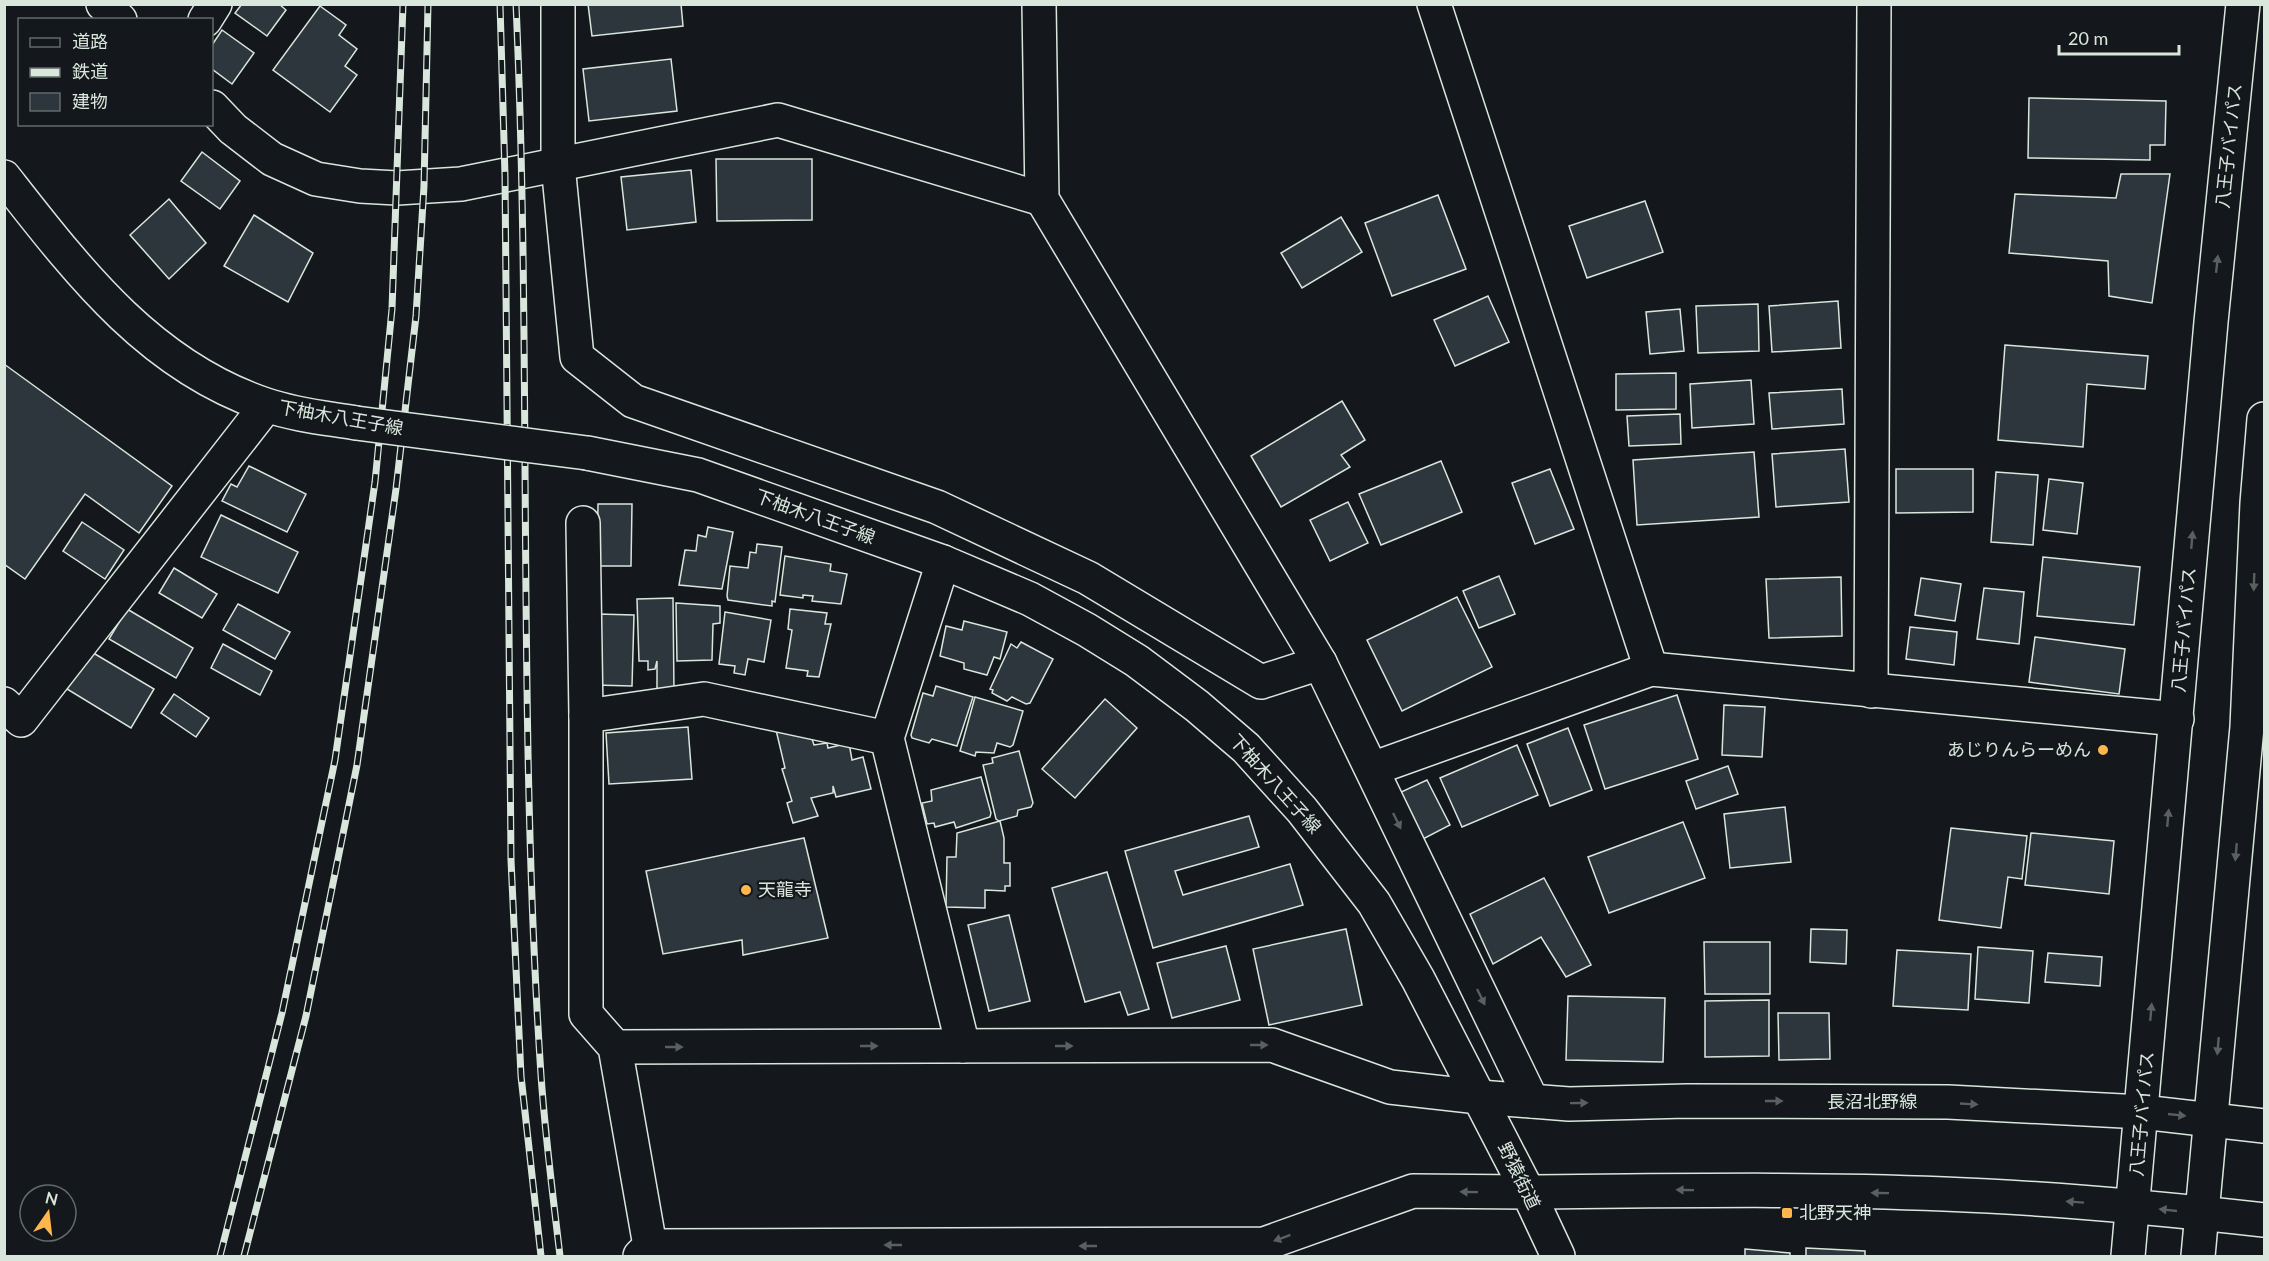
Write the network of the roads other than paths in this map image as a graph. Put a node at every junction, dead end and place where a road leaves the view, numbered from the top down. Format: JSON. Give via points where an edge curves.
{"nodes":[{"id":1,"x":103,"y":4,"type":"edge"},
{"id":2,"x":215,"y":4,"type":"edge"},
{"id":3,"x":558,"y":4,"type":"edge"},
{"id":4,"x":1039,"y":4,"type":"edge"},
{"id":5,"x":1434,"y":4,"type":"edge"},
{"id":6,"x":1874,"y":4,"type":"edge"},
{"id":7,"x":2243,"y":4,"type":"edge"},
{"id":8,"x":118,"y":18,"type":"edge"},
{"id":9,"x":206,"y":18,"type":"edge"},
{"id":10,"x":213,"y":108,"type":"edge"},
{"id":11,"x":558,"y":165,"type":"junction"},
{"id":12,"x":4,"y":177,"type":"edge"},
{"id":13,"x":1042,"y":199,"type":"junction"},
{"id":14,"x":266,"y":406,"type":"junction"},
{"id":15,"x":2265,"y":419,"type":"edge"},
{"id":16,"x":583,"y":523,"type":"dead end"},
{"id":17,"x":943,"y":562,"type":"junction"},
{"id":18,"x":1320,"y":663,"type":"junction"},
{"id":19,"x":1652,"y":669,"type":"junction"},
{"id":20,"x":1871,"y":691,"type":"junction"},
{"id":21,"x":4,"y":704,"type":"edge"},
{"id":22,"x":586,"y":716,"type":"junction"},
{"id":23,"x":2177,"y":719,"type":"junction"},
{"id":24,"x":2256,"y":728,"type":"edge"},
{"id":25,"x":887,"y":738,"type":"junction"},
{"id":26,"x":1372,"y":769,"type":"junction"},
{"id":27,"x":963,"y":1046,"type":"junction"},
{"id":28,"x":615,"y":1047,"type":"junction"},
{"id":29,"x":1479,"y":1097,"type":"junction"},
{"id":30,"x":1533,"y":1101,"type":"junction"},
{"id":31,"x":2142,"y":1112,"type":"junction"},
{"id":32,"x":2212,"y":1119,"type":"junction"},
{"id":33,"x":2265,"y":1126,"type":"edge"},
{"id":34,"x":1528,"y":1192,"type":"junction"},
{"id":35,"x":2133,"y":1206,"type":"junction"},
{"id":36,"x":2203,"y":1213,"type":"junction"},
{"id":37,"x":2265,"y":1220,"type":"edge"},
{"id":38,"x":645,"y":1251,"type":"edge"},
{"id":39,"x":1200,"y":1251,"type":"edge"},
{"id":40,"x":1558,"y":1257,"type":"edge"},
{"id":41,"x":2128,"y":1257,"type":"edge"},
{"id":42,"x":2198,"y":1257,"type":"edge"}],
"edges":[{"from":1,"to":8,"type":"main road"},
{"from":2,"to":9,"type":"main road"},
{"from":3,"to":11,"type":"main road"},
{"from":4,"to":13,"type":"main road"},
{"from":5,"to":19,"type":"main road"},
{"from":6,"to":20,"type":"main road"},
{"from":23,"to":7,"type":"main road","name":"八王子バイパス","one_way":true},
{"from":10,"to":11,"type":"main road","via":[[272,159],[316,179],[397,188],[461,184]]},
{"from":11,"to":13,"type":"main road","via":[[778,120]]},
{"from":11,"to":18,"type":"main road","via":[[577,357],[633,401],[937,507],[1088,578],[1261,682]]},
{"from":12,"to":14,"type":"main road","name":"下柚木八王子線","via":[[70,261],[140,334],[221,387]]},
{"from":13,"to":18,"type":"main road"},
{"from":14,"to":17,"type":"main road","name":"下柚木八王子線","bridge":true,"via":[[356,423],[587,453],[698,475]]},
{"from":14,"to":21,"type":"main road","via":[[21,720]]},
{"from":15,"to":24,"type":"main road","one_way":true,"via":[[2257,503]]},
{"from":16,"to":22,"type":"main road"},
{"from":17,"to":25,"type":"main road"},
{"from":17,"to":29,"type":"main road","name":"下柚木八王子線","via":[[1030,599],[1117,649],[1197,706],[1246,748],[1302,810],[1374,903]]},
{"from":18,"to":26,"type":"main road"},
{"from":19,"to":20,"type":"main road"},
{"from":19,"to":26,"type":"main road"},
{"from":20,"to":23,"type":"main road"},
{"from":22,"to":25,"type":"main road","via":[[704,699]]},
{"from":22,"to":28,"type":"main road","via":[[586,1014]]},
{"from":31,"to":23,"type":"main road","name":"八王子バイパス","one_way":true},
{"from":24,"to":32,"type":"main road","one_way":true},
{"from":25,"to":27,"type":"main road"},
{"from":26,"to":30,"type":"main road","one_way":true},
{"from":28,"to":27,"type":"main road","name":"長沼北野線","one_way":true},
{"from":27,"to":29,"type":"main road","name":"長沼北野線","one_way":true,"via":[[1272,1046],[1390,1087]]},
{"from":28,"to":38,"type":"main road"},
{"from":29,"to":30,"type":"main road","name":"長沼北野線"},
{"from":29,"to":34,"type":"main road","name":"野猿街道"},
{"from":30,"to":31,"type":"main road","name":"長沼北野線","one_way":true,"via":[[1948,1102]]},
{"from":31,"to":32,"type":"main road","name":"長沼北野線","one_way":true},
{"from":31,"to":35,"type":"main road","name":"八王子バイパス"},
{"from":32,"to":33,"type":"main road","name":"長沼北野線"},
{"from":32,"to":36,"type":"main road"},
{"from":35,"to":34,"type":"main road","one_way":true,"via":[[1944,1194]]},
{"from":34,"to":39,"type":"main road","one_way":true,"via":[[1413,1191],[1264,1244]]},
{"from":34,"to":40,"type":"main road","name":"野猿街道"},
{"from":36,"to":35,"type":"main road","one_way":true},
{"from":35,"to":41,"type":"main road","name":"八王子バイパス"},
{"from":36,"to":37,"type":"main road"},
{"from":36,"to":42,"type":"main road"},
{"from":39,"to":38,"type":"main road","one_way":true}]}
